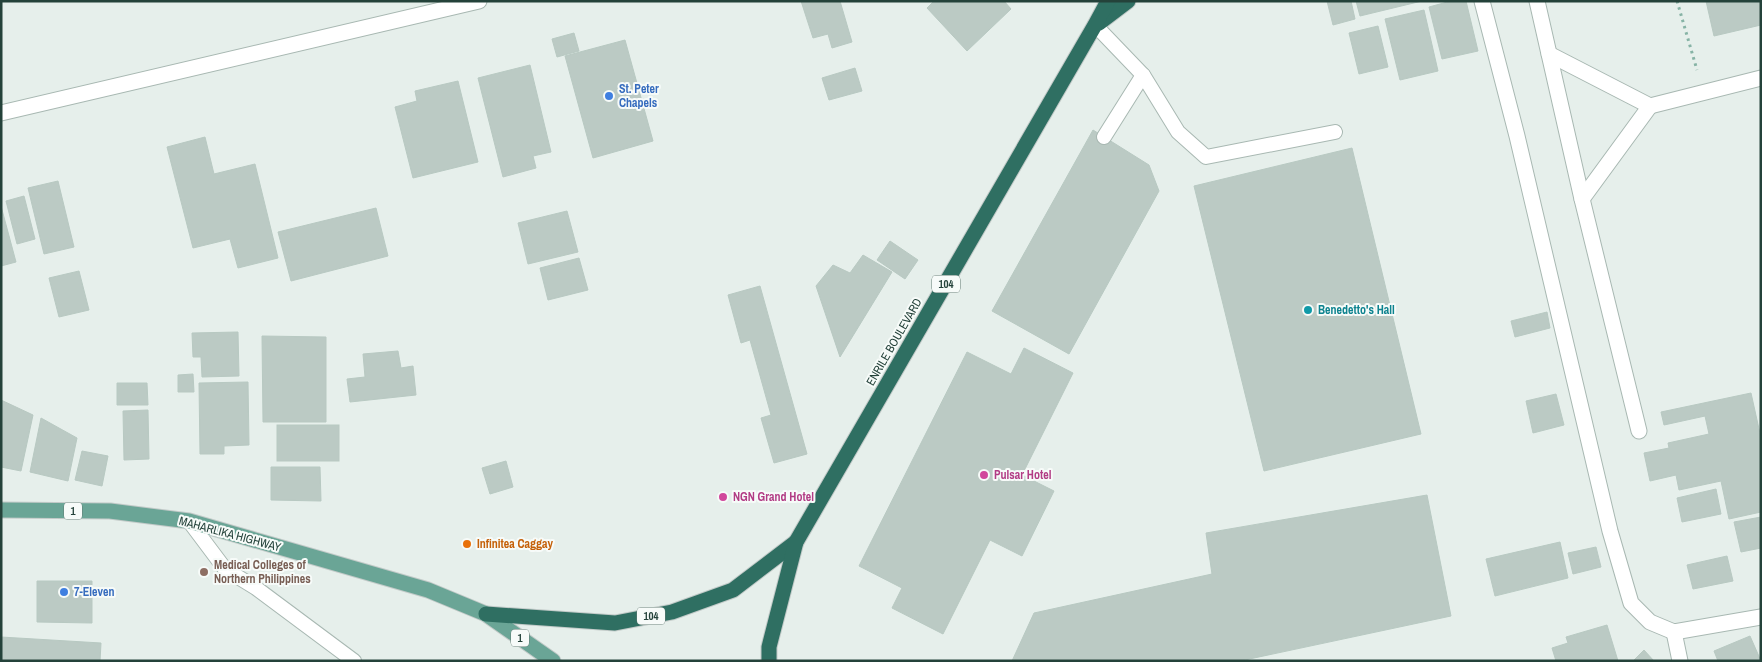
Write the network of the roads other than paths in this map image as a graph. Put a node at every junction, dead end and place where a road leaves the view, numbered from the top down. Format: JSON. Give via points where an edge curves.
{"nodes":[{"id":1,"x":479,"y":1,"type":"edge"},
{"id":2,"x":1108,"y":1,"type":"edge"},
{"id":3,"x":1128,"y":1,"type":"edge"},
{"id":4,"x":1482,"y":1,"type":"edge"},
{"id":5,"x":1537,"y":1,"type":"edge"},
{"id":6,"x":1095,"y":25,"type":"junction"},
{"id":7,"x":1549,"y":54,"type":"junction"},
{"id":8,"x":1143,"y":75,"type":"junction"},
{"id":9,"x":1761,"y":78,"type":"edge"},
{"id":10,"x":1650,"y":106,"type":"junction"},
{"id":11,"x":1,"y":114,"type":"edge"},
{"id":12,"x":1335,"y":132,"type":"dead end"},
{"id":13,"x":1104,"y":137,"type":"dead end"},
{"id":14,"x":1582,"y":199,"type":"junction"},
{"id":15,"x":1639,"y":431,"type":"dead end"},
{"id":16,"x":1,"y":510,"type":"edge"},
{"id":17,"x":189,"y":521,"type":"junction"},
{"id":18,"x":796,"y":542,"type":"junction"},
{"id":19,"x":486,"y":614,"type":"junction"},
{"id":20,"x":1761,"y":617,"type":"edge"},
{"id":21,"x":1674,"y":632,"type":"junction"},
{"id":22,"x":354,"y":661,"type":"edge"},
{"id":23,"x":554,"y":661,"type":"edge"},
{"id":24,"x":769,"y":661,"type":"edge"},
{"id":25,"x":1680,"y":661,"type":"edge"}],
"edges":[{"from":1,"to":11,"type":"street"},
{"from":2,"to":6,"type":"highway","name":"ENRILE BOULEVARD","number":"104"},
{"from":3,"to":6,"type":"highway","name":"ENRILE BOULEVARD","number":"104"},
{"from":4,"to":21,"type":"street","via":[[1610,531],[1631,603],[1650,622]]},
{"from":5,"to":7,"type":"street"},
{"from":6,"to":8,"type":"lane"},
{"from":6,"to":18,"type":"highway","name":"ENRILE BOULEVARD","number":"104"},
{"from":7,"to":10,"type":"street"},
{"from":7,"to":14,"type":"street"},
{"from":8,"to":12,"type":"lane","via":[[1178,132],[1206,157]]},
{"from":8,"to":13,"type":"lane"},
{"from":9,"to":10,"type":"street"},
{"from":10,"to":14,"type":"street"},
{"from":14,"to":15,"type":"street"},
{"from":16,"to":17,"type":"main road","name":"MAHARLIKA HIGHWAY","number":"1","via":[[110,511]]},
{"from":17,"to":19,"type":"main road","name":"MAHARLIKA HIGHWAY","number":"1","via":[[428,590]]},
{"from":17,"to":22,"type":"lane","via":[[225,569],[256,588]]},
{"from":18,"to":19,"type":"highway","number":"104","via":[[733,590],[672,612],[615,623]]},
{"from":18,"to":24,"type":"highway","name":"ENRILE BOULEVARD","number":"104","via":[[769,647]]},
{"from":19,"to":23,"type":"main road","name":"MAHARLIKA HIGHWAY","number":"1"},
{"from":20,"to":21,"type":"street"},
{"from":21,"to":25,"type":"street"}]}
